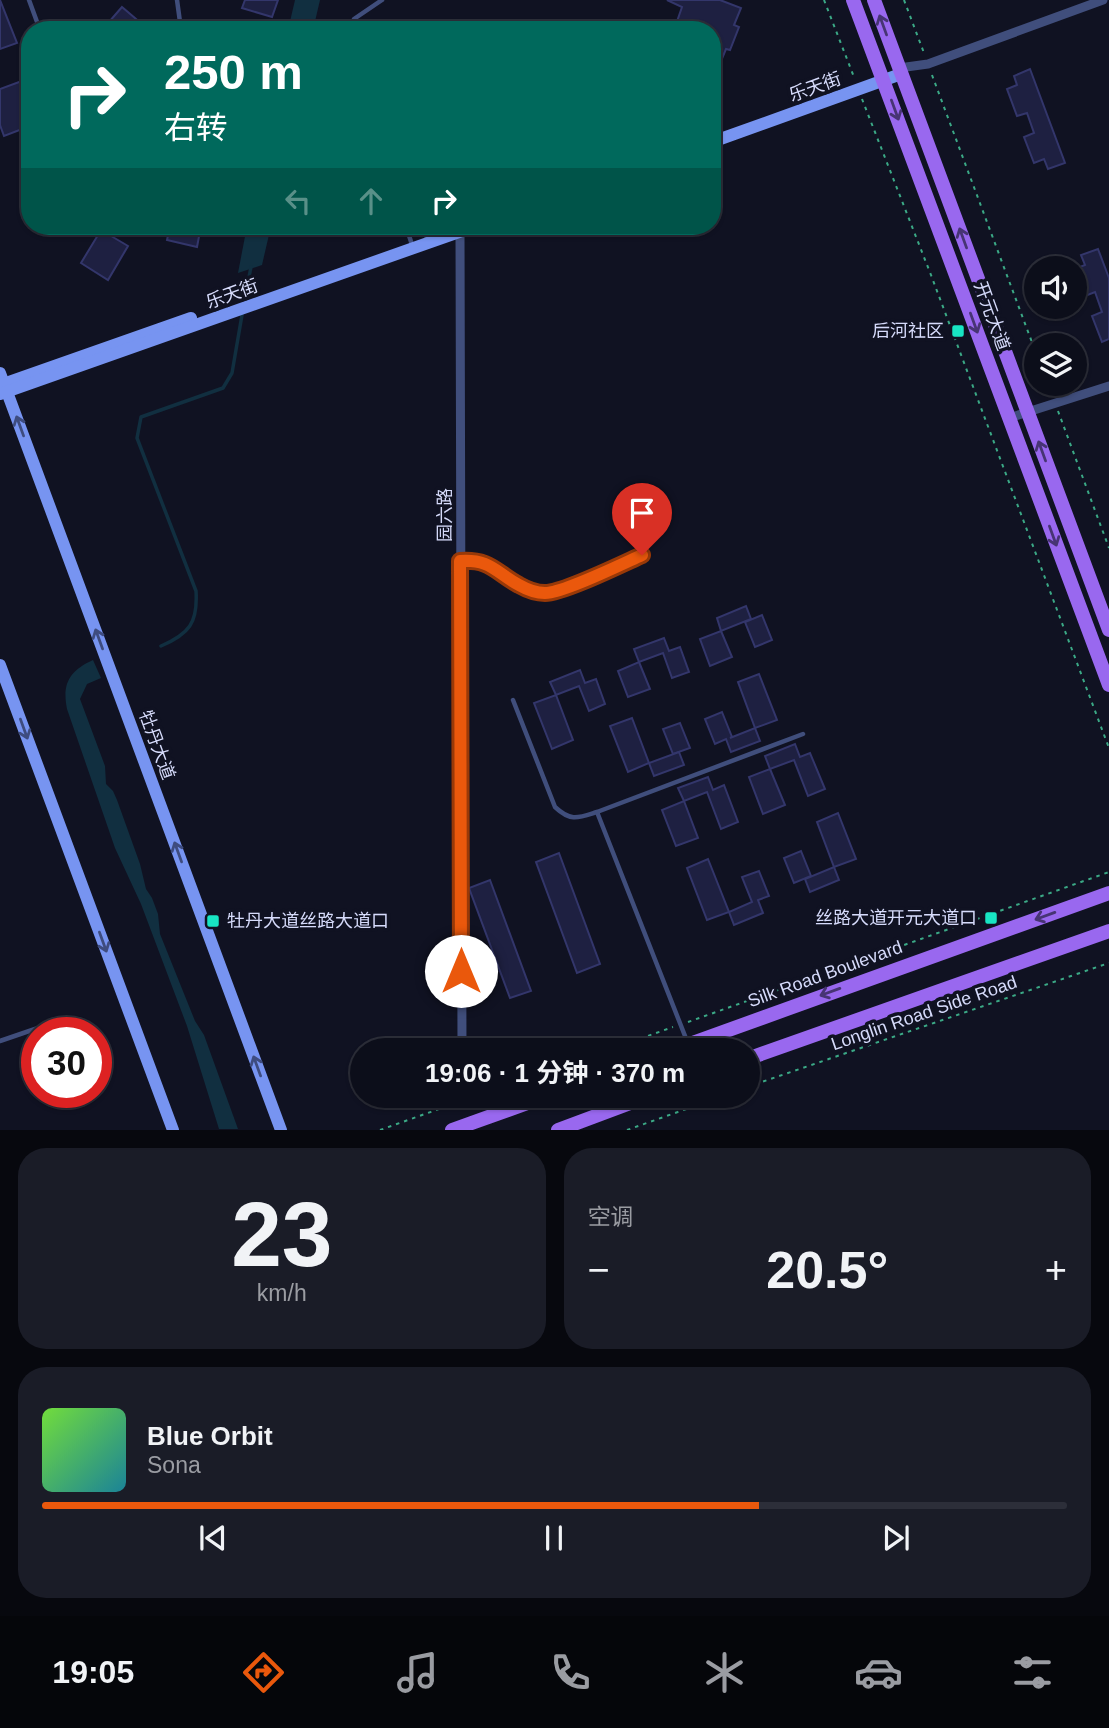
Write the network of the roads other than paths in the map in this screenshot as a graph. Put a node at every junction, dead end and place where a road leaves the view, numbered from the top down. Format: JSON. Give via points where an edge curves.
{"nodes":[{"id":1,"x":29,"y":0,"type":"edge"},
{"id":2,"x":177,"y":0,"type":"edge"},
{"id":3,"x":382,"y":0,"type":"edge"},
{"id":4,"x":853,"y":0,"type":"edge"},
{"id":5,"x":874,"y":0,"type":"edge"},
{"id":6,"x":1103,"y":0,"type":"edge"},
{"id":7,"x":37,"y":21,"type":"edge"},
{"id":8,"x":180,"y":21,"type":"edge"},
{"id":9,"x":355,"y":21,"type":"edge"},
{"id":10,"x":900,"y":71,"type":"junction"},
{"id":11,"x":883,"y":78,"type":"junction"},
{"id":12,"x":858,"y":87,"type":"junction"},
{"id":13,"x":721,"y":131,"type":"edge"},
{"id":14,"x":721,"y":139,"type":"edge"},
{"id":15,"x":409,"y":235,"type":"edge"},
{"id":16,"x":425,"y":235,"type":"edge"},
{"id":17,"x":456,"y":235,"type":"edge"},
{"id":18,"x":412,"y":244,"type":"junction"},
{"id":19,"x":2,"y":386,"type":"edge"},
{"id":20,"x":1109,"y":386,"type":"edge"},
{"id":21,"x":1028,"y":412,"type":"junction"},
{"id":22,"x":1009,"y":418,"type":"junction"},
{"id":23,"x":642,"y":555,"type":"dead end"},
{"id":24,"x":460,"y":561,"type":"junction"},
{"id":25,"x":1109,"y":630,"type":"edge"},
{"id":26,"x":0,"y":665,"type":"edge"},
{"id":27,"x":1109,"y":685,"type":"edge"},
{"id":28,"x":513,"y":700,"type":"dead end"},
{"id":29,"x":803,"y":734,"type":"dead end"},
{"id":30,"x":597,"y":812,"type":"junction"},
{"id":31,"x":1109,"y":893,"type":"edge"},
{"id":32,"x":1109,"y":931,"type":"edge"},
{"id":33,"x":21,"y":1034,"type":"edge"},
{"id":34,"x":461,"y":1038,"type":"edge"},
{"id":35,"x":686,"y":1038,"type":"edge"},
{"id":36,"x":706,"y":1038,"type":"edge"},
{"id":37,"x":0,"y":1041,"type":"edge"},
{"id":38,"x":760,"y":1054,"type":"edge"},
{"id":39,"x":512,"y":1108,"type":"edge"},
{"id":40,"x":616,"y":1108,"type":"edge"},
{"id":41,"x":173,"y":1129,"type":"edge"},
{"id":42,"x":281,"y":1129,"type":"edge"},
{"id":43,"x":452,"y":1129,"type":"edge"},
{"id":44,"x":558,"y":1129,"type":"edge"}],
"edges":[{"from":1,"to":7,"type":"lane"},
{"from":2,"to":8,"type":"lane"},
{"from":3,"to":9,"type":"lane"},
{"from":4,"to":11,"type":"main road","name":"开元大道"},
{"from":10,"to":5,"type":"main road","name":"开元大道","one_way":true},
{"from":6,"to":10,"type":"street","name":"乐天街"},
{"from":10,"to":11,"type":"main road","name":"乐天街"},
{"from":21,"to":10,"type":"main road","name":"开元大道","one_way":true},
{"from":11,"to":12,"type":"main road","name":"乐天街"},
{"from":11,"to":22,"type":"main road","name":"开元大道","one_way":true},
{"from":12,"to":13,"type":"main road","name":"乐天街"},
{"from":12,"to":14,"type":"main road","name":"乐天街"},
{"from":15,"to":18,"type":"lane"},
{"from":16,"to":18,"type":"main road","name":"乐天街"},
{"from":17,"to":24,"type":"street","name":"园六路"},
{"from":18,"to":19,"type":"main road","name":"乐天街"},
{"from":42,"to":19,"type":"main road","name":"牡丹大道","one_way":true},
{"from":20,"to":21,"type":"street"},
{"from":21,"to":22,"type":"street"},
{"from":25,"to":21,"type":"main road","name":"开元大道","one_way":true},
{"from":22,"to":27,"type":"main road","name":"开元大道","one_way":true},
{"from":23,"to":24,"type":"lane","via":[[546,593],[519,585],[490,564]]},
{"from":24,"to":34,"type":"street","name":"园六路"},
{"from":26,"to":41,"type":"main road","one_way":true},
{"from":28,"to":30,"type":"lane","via":[[555,807],[565,816],[578,818]]},
{"from":29,"to":30,"type":"lane"},
{"from":30,"to":35,"type":"lane"},
{"from":31,"to":36,"type":"main road","name":"Silk Road Boulevard","one_way":true},
{"from":32,"to":38,"type":"main road"},
{"from":33,"to":37,"type":"lane"},
{"from":39,"to":43,"type":"main road"},
{"from":40,"to":44,"type":"main road"}]}
